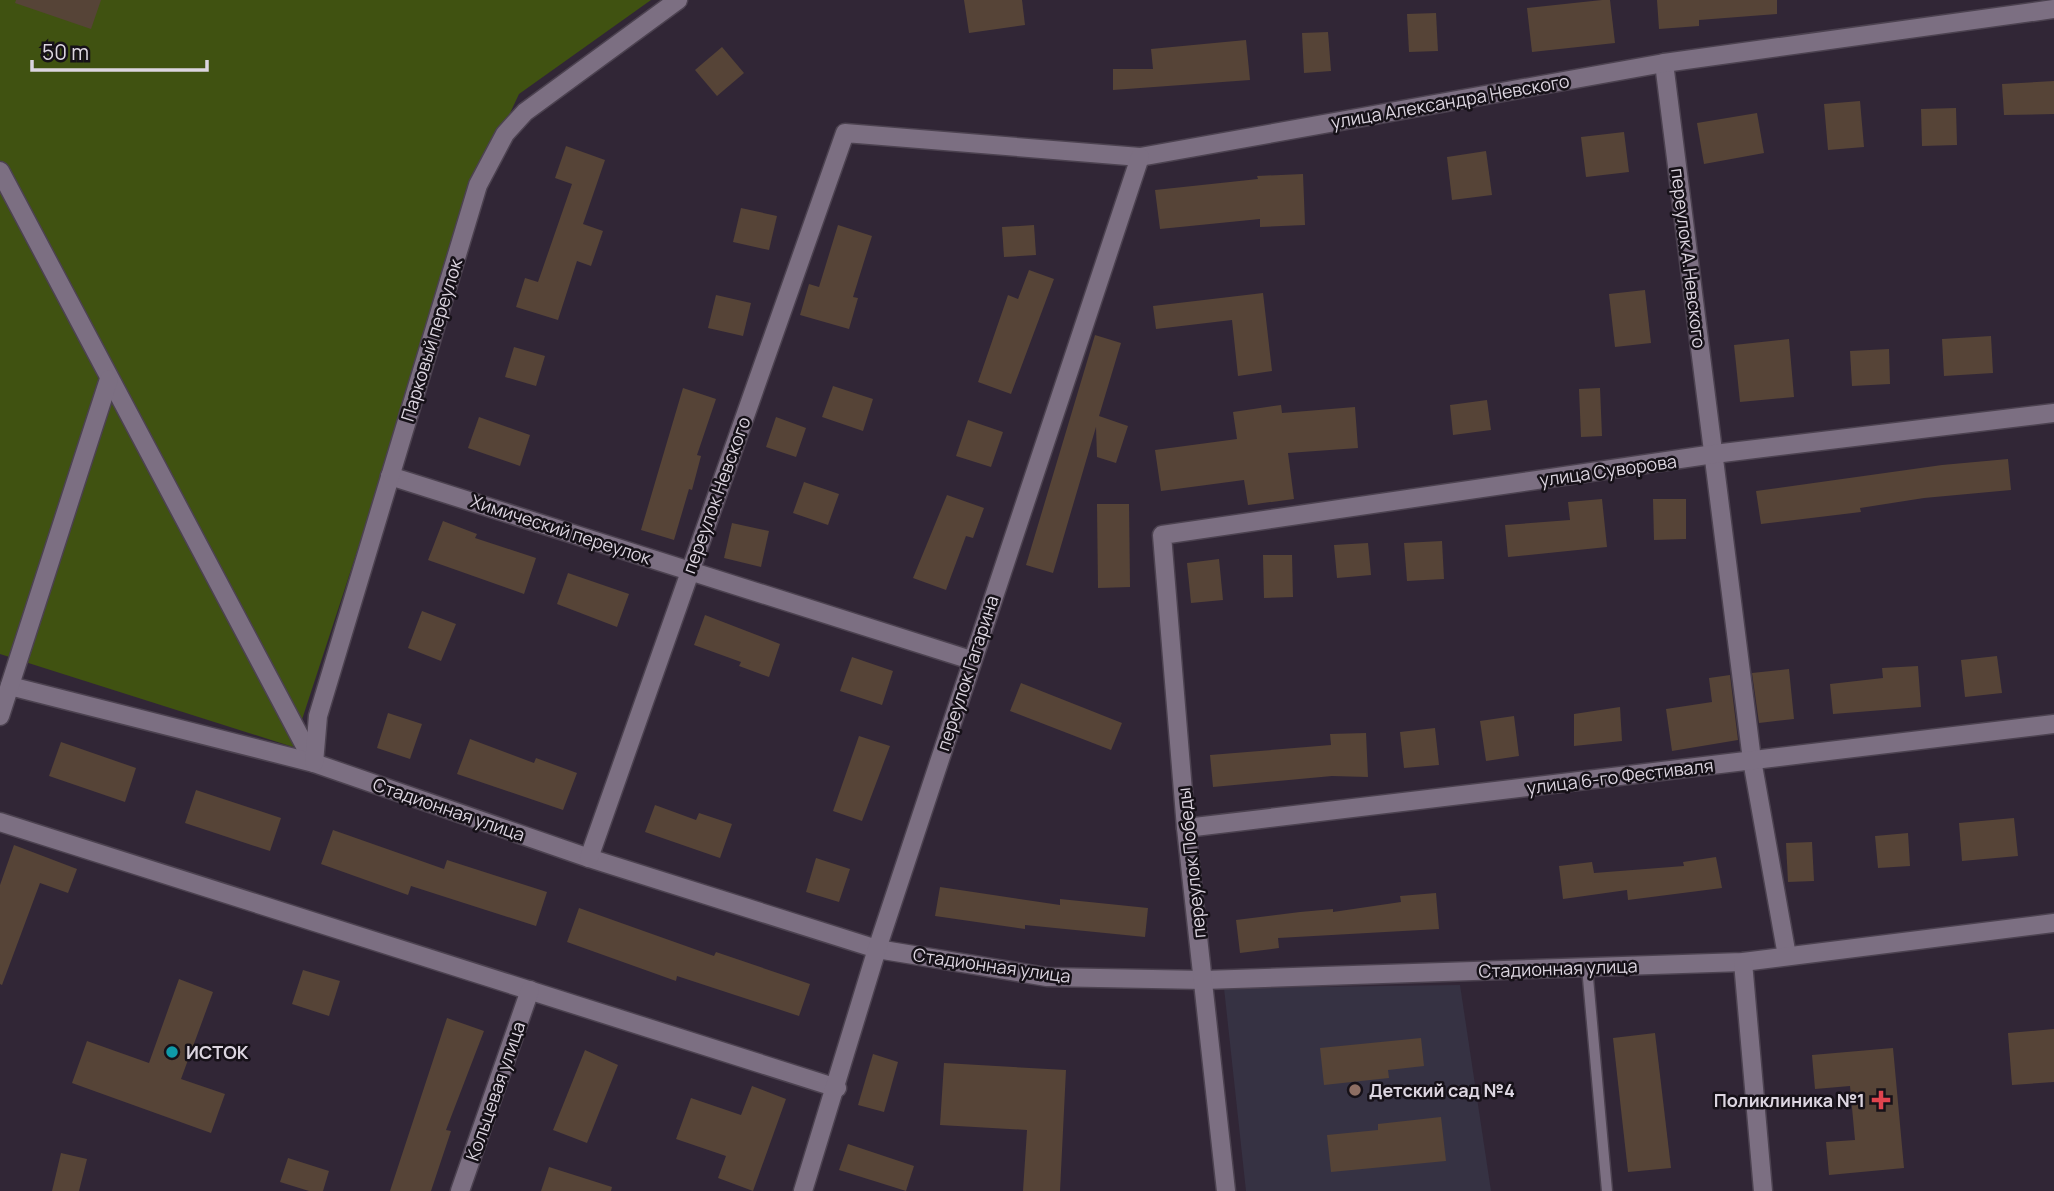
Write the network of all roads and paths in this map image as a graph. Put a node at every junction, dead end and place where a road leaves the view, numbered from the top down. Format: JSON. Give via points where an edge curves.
{"nodes":[{"id":1,"x":678,"y":0,"type":"edge"},
{"id":2,"x":2054,"y":9,"type":"edge"},
{"id":3,"x":1664,"y":62,"type":"junction"},
{"id":4,"x":845,"y":133,"type":"joint"},
{"id":5,"x":1140,"y":158,"type":"junction"},
{"id":6,"x":0,"y":171,"type":"edge"},
{"id":7,"x":109,"y":379,"type":"junction"},
{"id":8,"x":2054,"y":412,"type":"edge"},
{"id":9,"x":1714,"y":454,"type":"junction"},
{"id":10,"x":390,"y":475,"type":"junction"},
{"id":11,"x":1162,"y":535,"type":"joint"},
{"id":12,"x":689,"y":570,"type":"junction"},
{"id":13,"x":971,"y":660,"type":"junction"},
{"id":14,"x":10,"y":686,"type":"junction"},
{"id":15,"x":0,"y":716,"type":"edge"},
{"id":16,"x":2054,"y":724,"type":"edge"},
{"id":17,"x":1752,"y":760,"type":"junction"},
{"id":18,"x":314,"y":763,"type":"junction"},
{"id":19,"x":0,"y":822,"type":"edge"},
{"id":20,"x":1186,"y":828,"type":"junction"},
{"id":21,"x":589,"y":858,"type":"junction"},
{"id":22,"x":2054,"y":923,"type":"edge"},
{"id":23,"x":877,"y":948,"type":"junction"},
{"id":24,"x":1787,"y":956,"type":"junction"},
{"id":25,"x":1743,"y":962,"type":"junction"},
{"id":26,"x":1587,"y":967,"type":"junction"},
{"id":27,"x":1204,"y":980,"type":"junction"},
{"id":28,"x":530,"y":990,"type":"junction"},
{"id":29,"x":837,"y":1088,"type":"junction"},
{"id":30,"x":460,"y":1191,"type":"edge"},
{"id":31,"x":803,"y":1191,"type":"edge"},
{"id":32,"x":1226,"y":1191,"type":"edge"},
{"id":33,"x":1606,"y":1191,"type":"edge"},
{"id":34,"x":1763,"y":1191,"type":"edge"}],
"edges":[{"from":1,"to":10,"type":"street","name":"Парковый переулок","via":[[525,112],[505,134],[478,185]]},
{"from":2,"to":3,"type":"street","name":"улица Александра Невского"},
{"from":3,"to":5,"type":"street","name":"улица Александра Невского"},
{"from":3,"to":9,"type":"street","name":"переулок А.Невского"},
{"from":4,"to":5,"type":"street","name":"улица Александра Невского"},
{"from":4,"to":12,"type":"street","name":"переулок Невского"},
{"from":5,"to":13,"type":"street","name":"переулок Гагарина"},
{"from":6,"to":7,"type":"street"},
{"from":7,"to":14,"type":"street"},
{"from":7,"to":18,"type":"street"},
{"from":8,"to":9,"type":"street","name":"улица Суворова"},
{"from":9,"to":11,"type":"street","name":"улица Суворова"},
{"from":9,"to":17,"type":"street","name":"переулок А.Невского"},
{"from":10,"to":12,"type":"street","name":"Химический переулок"},
{"from":10,"to":18,"type":"street","name":"Парковый переулок","via":[[318,716]]},
{"from":11,"to":20,"type":"street","name":"переулок Победы"},
{"from":12,"to":13,"type":"street","name":"Химический переулок"},
{"from":12,"to":21,"type":"street","name":"переулок Невского"},
{"from":13,"to":23,"type":"street","name":"переулок Гагарина"},
{"from":14,"to":15,"type":"street"},
{"from":14,"to":18,"type":"street","name":"Стадионная улица"},
{"from":16,"to":17,"type":"street","name":"улица 6-го Фестиваля"},
{"from":17,"to":20,"type":"street","name":"улица 6-го Фестиваля"},
{"from":17,"to":24,"type":"street","name":"переулок А.Невского"},
{"from":18,"to":21,"type":"street","name":"Стадионная улица"},
{"from":19,"to":28,"type":"street"},
{"from":20,"to":27,"type":"street","name":"переулок Победы"},
{"from":21,"to":23,"type":"street","name":"Стадионная улица"},
{"from":22,"to":24,"type":"street","name":"Стадионная улица"},
{"from":23,"to":27,"type":"street","name":"Стадионная улица","via":[[1047,977]]},
{"from":23,"to":29,"type":"street","name":"переулок Гагарина"},
{"from":24,"to":25,"type":"street","name":"Стадионная улица"},
{"from":25,"to":26,"type":"street","name":"Стадионная улица"},
{"from":25,"to":34,"type":"street"},
{"from":26,"to":27,"type":"street","name":"Стадионная улица"},
{"from":26,"to":33,"type":"lane"},
{"from":27,"to":32,"type":"street","name":"переулок Победы"},
{"from":28,"to":29,"type":"street"},
{"from":28,"to":30,"type":"street","name":"Кольцевая улица"},
{"from":29,"to":31,"type":"street","name":"переулок Гагарина"}]}
